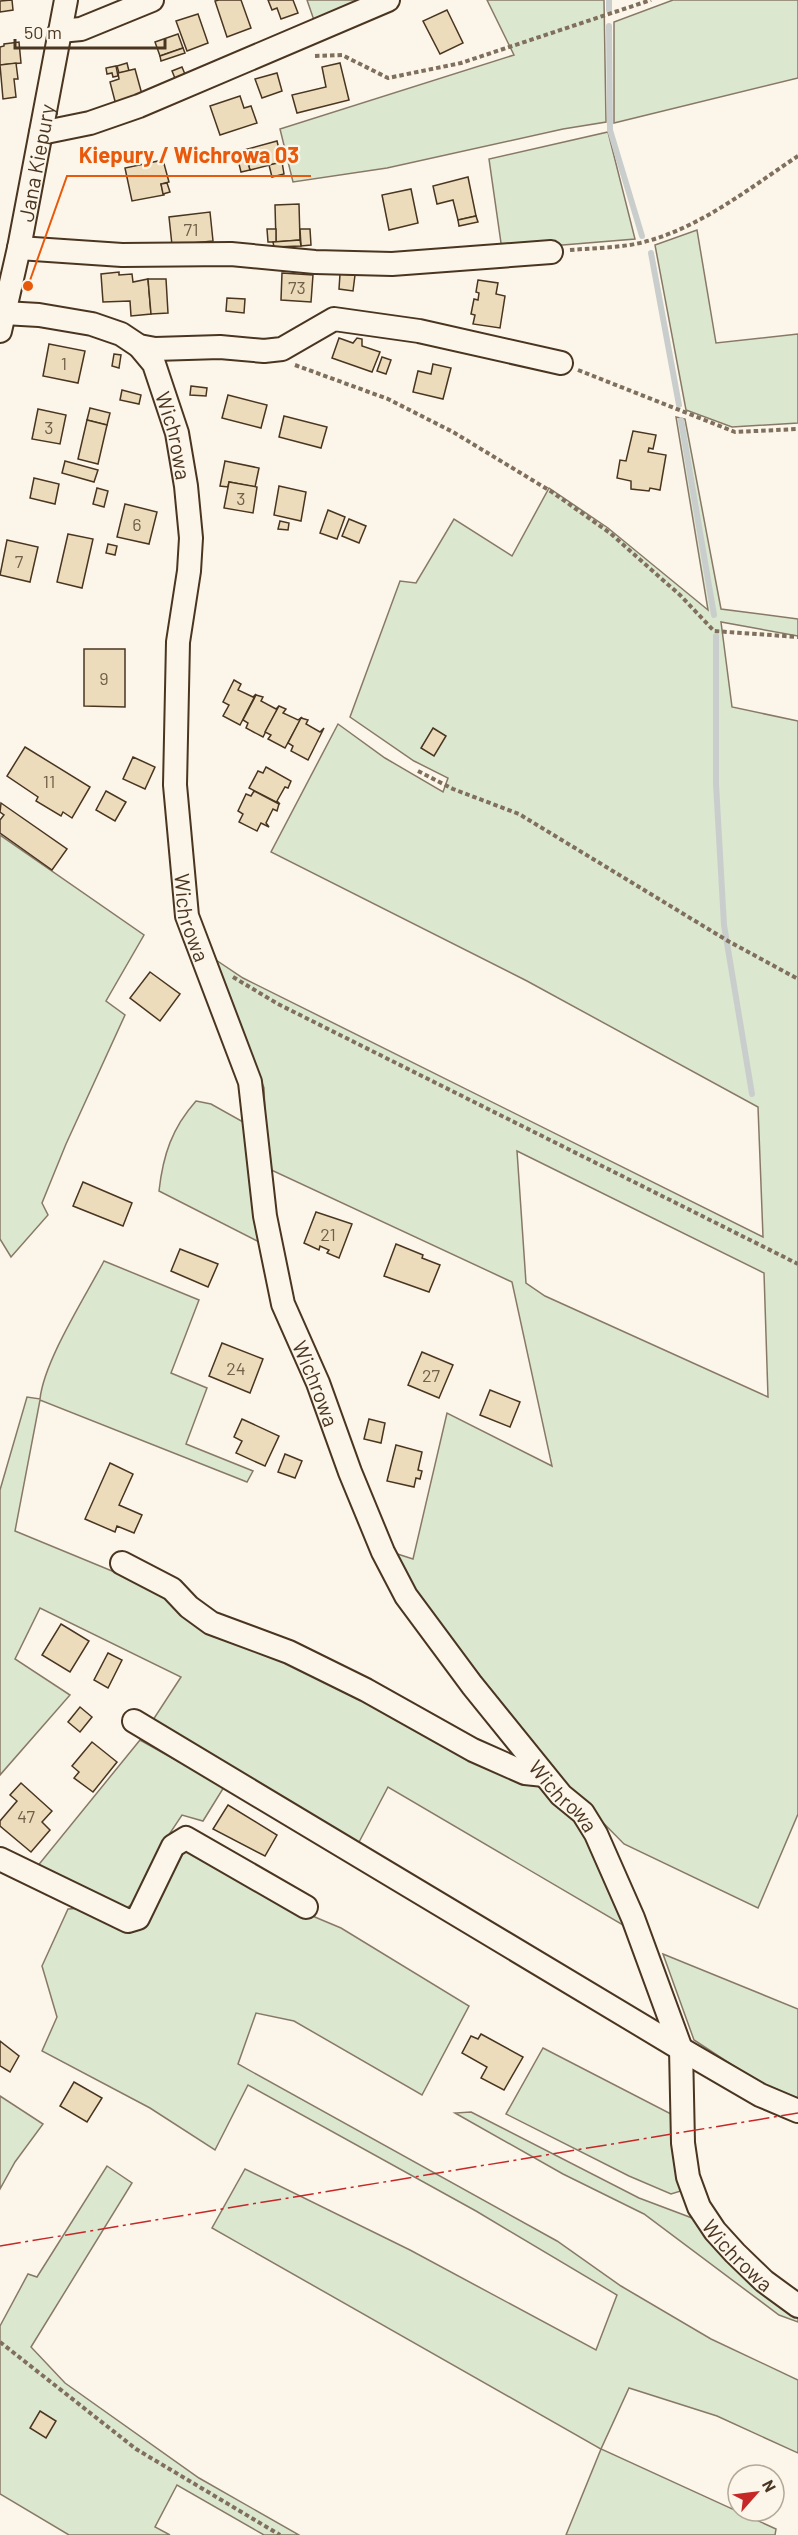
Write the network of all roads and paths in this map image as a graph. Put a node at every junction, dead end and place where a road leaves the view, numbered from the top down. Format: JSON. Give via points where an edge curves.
{"nodes":[{"id":1,"x":66,"y":0,"type":"edge"},
{"id":2,"x":152,"y":0,"type":"edge"},
{"id":3,"x":388,"y":0,"type":"edge"},
{"id":4,"x":651,"y":0,"type":"edge"},
{"id":5,"x":60,"y":31,"type":"junction"},
{"id":6,"x":309,"y":58,"type":"dead end"},
{"id":7,"x":41,"y":133,"type":"junction"},
{"id":8,"x":798,"y":156,"type":"edge"},
{"id":9,"x":19,"y":248,"type":"junction"},
{"id":10,"x":551,"y":252,"type":"joint"},
{"id":11,"x":2,"y":323,"type":"edge"},
{"id":12,"x":139,"y":346,"type":"junction"},
{"id":13,"x":264,"y":351,"type":"junction"},
{"id":14,"x":561,"y":363,"type":"joint"},
{"id":15,"x":798,"y":429,"type":"edge"},
{"id":16,"x":798,"y":637,"type":"edge"},
{"id":17,"x":418,"y":771,"type":"dead end"},
{"id":18,"x":230,"y":975,"type":"dead end"},
{"id":19,"x":798,"y":979,"type":"edge"},
{"id":20,"x":798,"y":1264,"type":"edge"},
{"id":21,"x":122,"y":1563,"type":"dead end"},
{"id":22,"x":134,"y":1721,"type":"dead end"},
{"id":23,"x":544,"y":1775,"type":"junction"},
{"id":24,"x":0,"y":1859,"type":"edge"},
{"id":25,"x":306,"y":1907,"type":"dead end"},
{"id":26,"x":681,"y":2049,"type":"junction"},
{"id":27,"x":798,"y":2110,"type":"edge"},
{"id":28,"x":798,"y":2306,"type":"edge"},
{"id":29,"x":0,"y":2342,"type":"edge"},
{"id":30,"x":280,"y":2535,"type":"edge"}],
"edges":[{"from":1,"to":5,"type":"street","name":"Jana Kiepury"},
{"from":2,"to":5,"type":"street","via":[[81,29]]},
{"from":3,"to":7,"type":"street","via":[[139,106],[90,123]]},
{"from":4,"to":6,"type":"path","via":[[461,63],[388,78],[342,55]]},
{"from":5,"to":7,"type":"street","name":"Jana Kiepury"},
{"from":7,"to":9,"type":"street","name":"Jana Kiepury"},
{"from":8,"to":10,"type":"path","via":[[705,218],[667,235],[638,243]]},
{"from":9,"to":10,"type":"street","via":[[122,255],[231,254],[392,264]]},
{"from":9,"to":11,"type":"street","name":"Jana Kiepury"},
{"from":11,"to":12,"type":"street","via":[[39,315],[92,324],[121,334]]},
{"from":12,"to":13,"type":"street"},
{"from":12,"to":23,"type":"street","name":"Wichrowa","via":[[154,364],[177,433],[186,486],[189,571],[177,642],[175,785],[187,915],[250,1082],[265,1216],[284,1304],[379,1542],[406,1596]]},
{"from":13,"to":14,"type":"street","via":[[282,349],[334,319],[419,331]]},
{"from":13,"to":16,"type":"path","via":[[388,399],[453,432],[552,492],[610,534],[681,596],[714,631]]},
{"from":14,"to":15,"type":"path","via":[[735,432]]},
{"from":17,"to":19,"type":"path","via":[[519,814]]},
{"from":18,"to":20,"type":"path","via":[[278,1004]]},
{"from":21,"to":23,"type":"street","via":[[172,1589],[211,1623],[289,1652],[473,1750],[525,1773]]},
{"from":22,"to":26,"type":"street"},
{"from":23,"to":26,"type":"street","name":"Wichrowa","via":[[583,1813],[596,1834],[633,1918]]},
{"from":24,"to":25,"type":"street","via":[[128,1921],[138,1917],[173,1846],[186,1838]]},
{"from":26,"to":27,"type":"street","via":[[760,2095]]},
{"from":26,"to":28,"type":"street","name":"Wichrowa","via":[[683,2143],[688,2177],[699,2207],[735,2253]]},
{"from":29,"to":30,"type":"path","via":[[136,2449]]}]}
